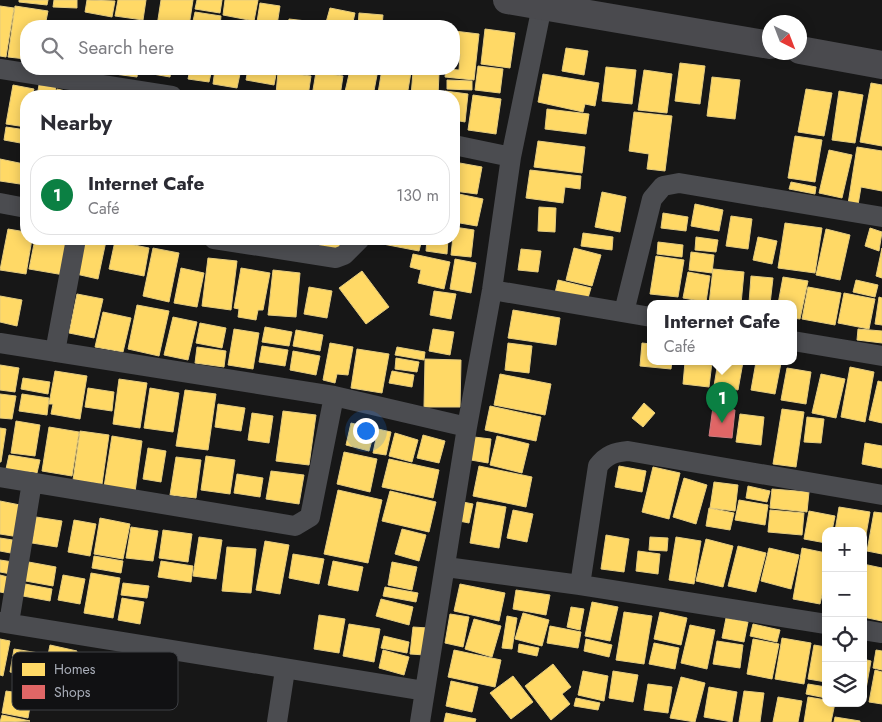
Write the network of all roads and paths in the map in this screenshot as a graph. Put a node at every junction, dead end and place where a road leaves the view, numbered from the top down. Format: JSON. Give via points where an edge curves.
{"nodes":[{"id":1,"x":507,"y":0,"type":"edge"},
{"id":2,"x":542,"y":6,"type":"junction"},
{"id":3,"x":762,"y":44,"type":"edge"},
{"id":4,"x":807,"y":51,"type":"edge"},
{"id":5,"x":882,"y":64,"type":"edge"},
{"id":6,"x":1,"y":75,"type":"edge"},
{"id":7,"x":123,"y":90,"type":"edge"},
{"id":8,"x":460,"y":146,"type":"edge"},
{"id":9,"x":511,"y":157,"type":"junction"},
{"id":10,"x":0,"y":203,"type":"edge"},
{"id":11,"x":20,"y":207,"type":"edge"},
{"id":12,"x":882,"y":217,"type":"edge"},
{"id":13,"x":75,"y":245,"type":"edge"},
{"id":14,"x":253,"y":245,"type":"edge"},
{"id":15,"x":354,"y":245,"type":"edge"},
{"id":16,"x":492,"y":290,"type":"junction"},
{"id":17,"x":624,"y":312,"type":"junction"},
{"id":18,"x":647,"y":316,"type":"edge"},
{"id":19,"x":797,"y":342,"type":"edge"},
{"id":20,"x":0,"y":343,"type":"edge"},
{"id":21,"x":55,"y":352,"type":"junction"},
{"id":22,"x":882,"y":356,"type":"edge"},
{"id":23,"x":334,"y":396,"type":"junction"},
{"id":24,"x":467,"y":427,"type":"junction"},
{"id":25,"x":0,"y":477,"type":"edge"},
{"id":26,"x":32,"y":482,"type":"junction"},
{"id":27,"x":882,"y":495,"type":"edge"},
{"id":28,"x":446,"y":567,"type":"junction"},
{"id":29,"x":580,"y":585,"type":"junction"},
{"id":30,"x":4,"y":623,"type":"edge"},
{"id":31,"x":822,"y":623,"type":"edge"},
{"id":32,"x":867,"y":631,"type":"edge"},
{"id":33,"x":882,"y":633,"type":"edge"},
{"id":34,"x":177,"y":652,"type":"edge"},
{"id":35,"x":178,"y":652,"type":"edge"},
{"id":36,"x":285,"y":670,"type":"junction"},
{"id":37,"x":425,"y":692,"type":"junction"},
{"id":38,"x":277,"y":722,"type":"edge"},
{"id":39,"x":420,"y":722,"type":"edge"}],
"edges":[{"from":1,"to":2,"type":"street"},
{"from":2,"to":3,"type":"street"},
{"from":2,"to":9,"type":"street"},
{"from":4,"to":5,"type":"street"},
{"from":6,"to":7,"type":"street"},
{"from":8,"to":9,"type":"street"},
{"from":9,"to":16,"type":"street"},
{"from":10,"to":11,"type":"street"},
{"from":12,"to":17,"type":"street","via":[[679,183],[663,186],[652,199]]},
{"from":13,"to":21,"type":"street"},
{"from":14,"to":15,"type":"street","via":[[336,258],[344,256]]},
{"from":16,"to":17,"type":"street"},
{"from":16,"to":24,"type":"street"},
{"from":17,"to":18,"type":"street"},
{"from":19,"to":22,"type":"street"},
{"from":20,"to":21,"type":"street"},
{"from":21,"to":23,"type":"street"},
{"from":23,"to":24,"type":"street"},
{"from":23,"to":26,"type":"street","via":[[310,517],[295,526]]},
{"from":24,"to":28,"type":"street"},
{"from":25,"to":26,"type":"street"},
{"from":26,"to":30,"type":"street"},
{"from":27,"to":29,"type":"street","via":[[628,451],[617,452],[598,466]]},
{"from":28,"to":29,"type":"street"},
{"from":28,"to":37,"type":"street"},
{"from":29,"to":31,"type":"street"},
{"from":30,"to":34,"type":"street"},
{"from":32,"to":33,"type":"street"},
{"from":35,"to":36,"type":"street"},
{"from":36,"to":37,"type":"street"},
{"from":36,"to":38,"type":"street"},
{"from":37,"to":39,"type":"street"}]}
